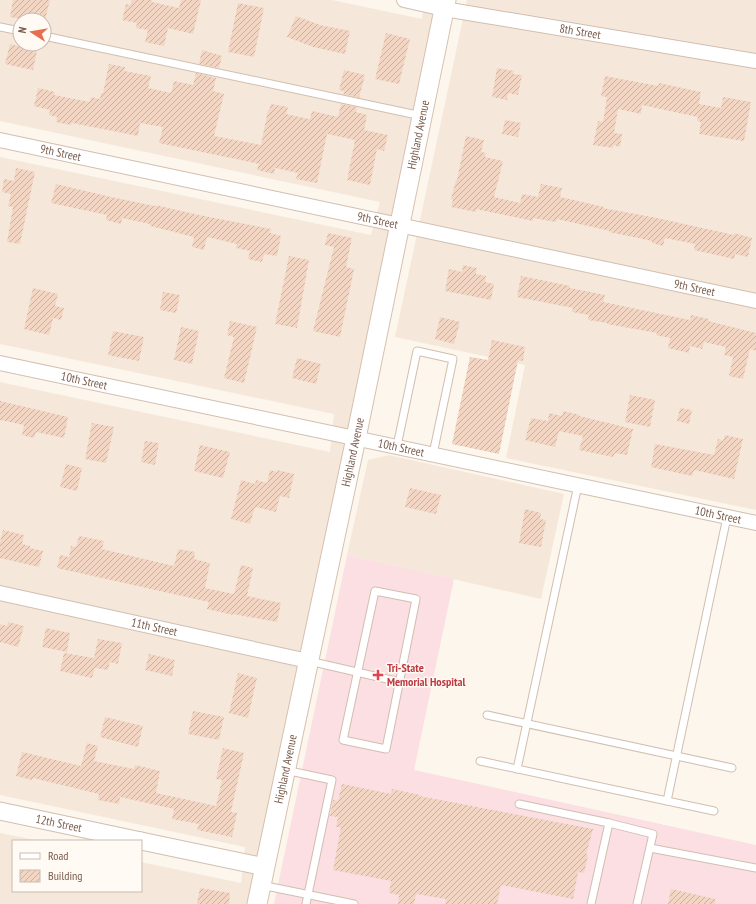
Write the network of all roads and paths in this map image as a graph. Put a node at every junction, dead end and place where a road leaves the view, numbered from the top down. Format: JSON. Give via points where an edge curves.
{"nodes":[{"id":1,"x":404,"y":0,"type":"edge"},
{"id":2,"x":445,"y":4,"type":"edge"},
{"id":3,"x":0,"y":27,"type":"edge"},
{"id":4,"x":12,"y":29,"type":"edge"},
{"id":5,"x":52,"y":38,"type":"edge"},
{"id":6,"x":756,"y":61,"type":"edge"},
{"id":7,"x":422,"y":116,"type":"junction"},
{"id":8,"x":0,"y":140,"type":"edge"},
{"id":9,"x":400,"y":225,"type":"junction"},
{"id":10,"x":756,"y":300,"type":"edge"},
{"id":11,"x":0,"y":363,"type":"edge"},
{"id":12,"x":356,"y":438,"type":"junction"},
{"id":13,"x":397,"y":446,"type":"junction"},
{"id":14,"x":433,"y":454,"type":"junction"},
{"id":15,"x":578,"y":485,"type":"junction"},
{"id":16,"x":727,"y":517,"type":"junction"},
{"id":17,"x":756,"y":523,"type":"edge"},
{"id":18,"x":0,"y":593,"type":"edge"},
{"id":19,"x":308,"y":661,"type":"junction"},
{"id":20,"x":357,"y":672,"type":"junction"},
{"id":21,"x":400,"y":682,"type":"junction"},
{"id":22,"x":487,"y":715,"type":"dead end"},
{"id":23,"x":527,"y":724,"type":"junction"},
{"id":24,"x":676,"y":756,"type":"junction"},
{"id":25,"x":480,"y":761,"type":"dead end"},
{"id":26,"x":732,"y":768,"type":"dead end"},
{"id":27,"x":517,"y":769,"type":"junction"},
{"id":28,"x":285,"y":770,"type":"junction"},
{"id":29,"x":667,"y":801,"type":"junction"},
{"id":30,"x":519,"y":804,"type":"dead end"},
{"id":31,"x":0,"y":811,"type":"edge"},
{"id":32,"x":714,"y":811,"type":"dead end"},
{"id":33,"x":609,"y":823,"type":"junction"},
{"id":34,"x":136,"y":840,"type":"edge"},
{"id":35,"x":142,"y":841,"type":"edge"},
{"id":36,"x":650,"y":848,"type":"junction"},
{"id":37,"x":756,"y":868,"type":"edge"},
{"id":38,"x":263,"y":876,"type":"junction"},
{"id":39,"x":308,"y":895,"type":"junction"},
{"id":40,"x":257,"y":904,"type":"edge"},
{"id":41,"x":306,"y":904,"type":"edge"},
{"id":42,"x":351,"y":904,"type":"edge"},
{"id":43,"x":591,"y":904,"type":"edge"},
{"id":44,"x":637,"y":904,"type":"edge"}],
"edges":[{"from":1,"to":2,"type":"street","name":"8th Street"},
{"from":2,"to":6,"type":"street","name":"8th Street"},
{"from":2,"to":7,"type":"main road","name":"Highland Avenue"},
{"from":3,"to":4,"type":"lane"},
{"from":5,"to":7,"type":"lane"},
{"from":7,"to":9,"type":"main road","name":"Highland Avenue"},
{"from":8,"to":9,"type":"street","name":"9th Street"},
{"from":9,"to":10,"type":"street","name":"9th Street"},
{"from":9,"to":12,"type":"main road","name":"Highland Avenue"},
{"from":11,"to":12,"type":"street","name":"10th Street"},
{"from":12,"to":13,"type":"street","name":"10th Street"},
{"from":12,"to":19,"type":"main road","name":"Highland Avenue"},
{"from":13,"to":14,"type":"street","name":"10th Street"},
{"from":13,"to":14,"type":"lane","via":[[417,351],[454,359]]},
{"from":14,"to":15,"type":"street","name":"10th Street"},
{"from":15,"to":16,"type":"street","name":"10th Street"},
{"from":15,"to":23,"type":"lane"},
{"from":16,"to":17,"type":"street","name":"10th Street"},
{"from":16,"to":24,"type":"lane"},
{"from":18,"to":19,"type":"street","name":"11th Street"},
{"from":19,"to":20,"type":"lane"},
{"from":19,"to":28,"type":"main road","name":"Highland Avenue"},
{"from":20,"to":21,"type":"lane"},
{"from":20,"to":21,"type":"lane","via":[[343,740],[386,749]]},
{"from":20,"to":21,"type":"lane","via":[[375,591],[416,599]]},
{"from":22,"to":23,"type":"lane"},
{"from":23,"to":24,"type":"lane"},
{"from":23,"to":27,"type":"lane"},
{"from":24,"to":26,"type":"lane"},
{"from":24,"to":29,"type":"lane"},
{"from":25,"to":27,"type":"lane"},
{"from":27,"to":29,"type":"lane"},
{"from":28,"to":38,"type":"main road","name":"Highland Avenue"},
{"from":28,"to":39,"type":"lane","via":[[332,780]]},
{"from":29,"to":32,"type":"lane"},
{"from":30,"to":33,"type":"lane"},
{"from":31,"to":34,"type":"street","name":"12th Street"},
{"from":33,"to":36,"type":"lane","via":[[653,834]]},
{"from":33,"to":43,"type":"lane"},
{"from":35,"to":38,"type":"street","name":"12th Street"},
{"from":36,"to":37,"type":"lane"},
{"from":36,"to":44,"type":"lane"},
{"from":38,"to":39,"type":"lane"},
{"from":38,"to":40,"type":"main road","name":"Highland Avenue"},
{"from":39,"to":41,"type":"lane"},
{"from":39,"to":42,"type":"lane"}]}
